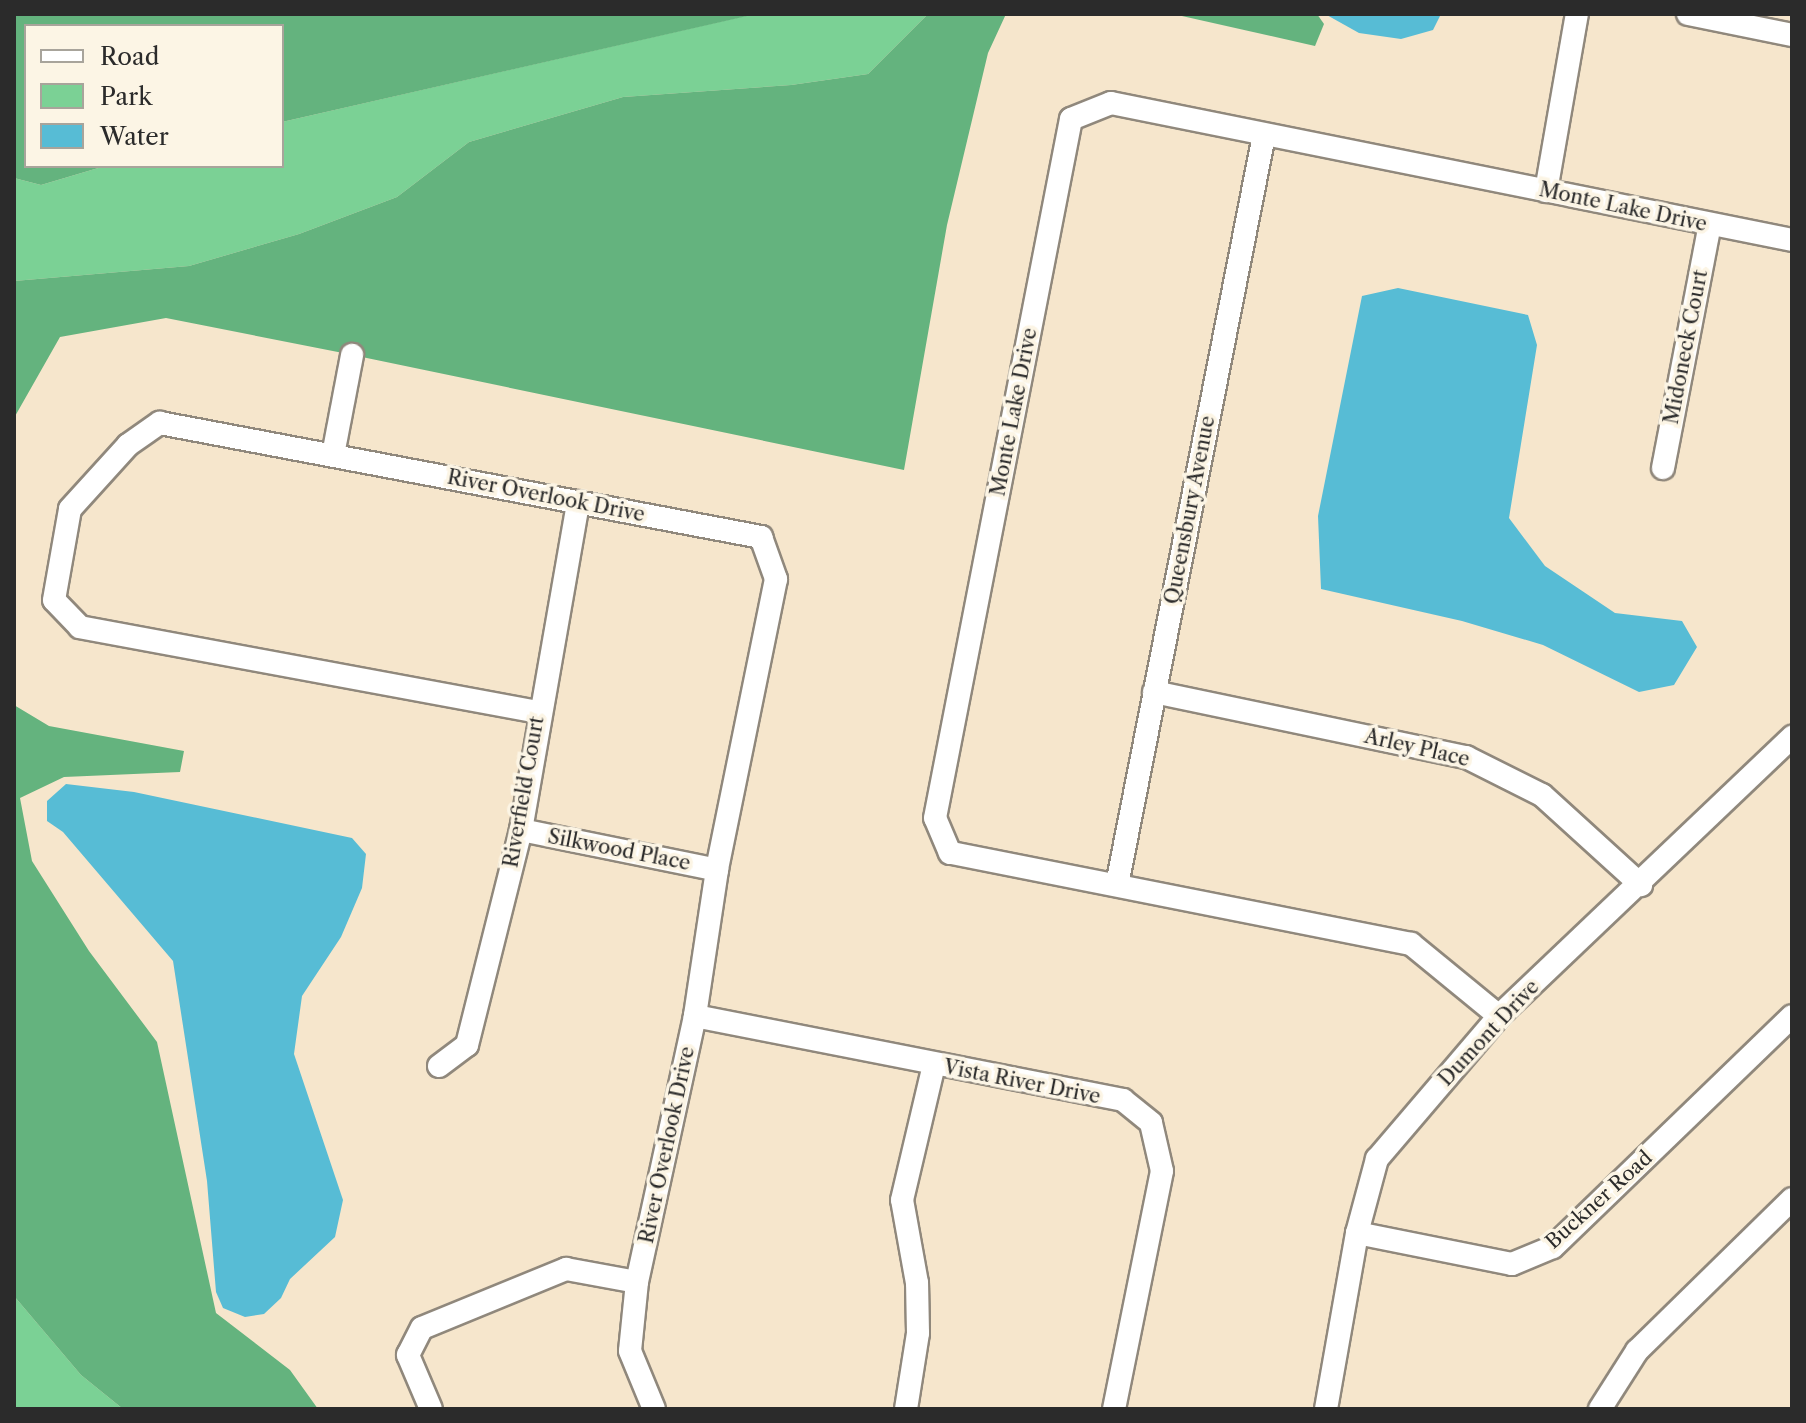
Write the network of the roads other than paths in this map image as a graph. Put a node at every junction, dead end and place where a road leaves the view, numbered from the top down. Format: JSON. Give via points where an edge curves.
{"nodes":[{"id":1,"x":1577,"y":14,"type":"edge"},
{"id":2,"x":1688,"y":14,"type":"edge"},
{"id":3,"x":1792,"y":35,"type":"edge"},
{"id":4,"x":1264,"y":135,"type":"junction"},
{"id":5,"x":1546,"y":191,"type":"junction"},
{"id":6,"x":1710,"y":225,"type":"junction"},
{"id":7,"x":1792,"y":240,"type":"edge"},
{"id":8,"x":352,"y":355,"type":"dead end"},
{"id":9,"x":333,"y":455,"type":"junction"},
{"id":10,"x":1663,"y":468,"type":"dead end"},
{"id":11,"x":578,"y":502,"type":"junction"},
{"id":12,"x":1154,"y":692,"type":"junction"},
{"id":13,"x":538,"y":712,"type":"junction"},
{"id":14,"x":1792,"y":737,"type":"edge"},
{"id":15,"x":521,"y":830,"type":"junction"},
{"id":16,"x":717,"y":870,"type":"junction"},
{"id":17,"x":1117,"y":885,"type":"junction"},
{"id":18,"x":1641,"y":885,"type":"junction"},
{"id":19,"x":695,"y":1016,"type":"junction"},
{"id":20,"x":1499,"y":1016,"type":"junction"},
{"id":21,"x":1792,"y":1016,"type":"edge"},
{"id":22,"x":934,"y":1065,"type":"junction"},
{"id":23,"x":439,"y":1066,"type":"dead end"},
{"id":24,"x":1792,"y":1199,"type":"edge"},
{"id":25,"x":1357,"y":1233,"type":"junction"},
{"id":26,"x":637,"y":1282,"type":"junction"},
{"id":27,"x":431,"y":1409,"type":"edge"},
{"id":28,"x":654,"y":1409,"type":"edge"},
{"id":29,"x":906,"y":1409,"type":"edge"},
{"id":30,"x":1114,"y":1409,"type":"edge"},
{"id":31,"x":1326,"y":1409,"type":"edge"},
{"id":32,"x":1600,"y":1409,"type":"edge"}],
"edges":[{"from":1,"to":5,"type":"street"},
{"from":2,"to":3,"type":"street"},
{"from":4,"to":5,"type":"street","name":"Monte Lake Drive"},
{"from":4,"to":12,"type":"street","name":"Queensbury Avenue"},
{"from":4,"to":17,"type":"street","name":"Monte Lake Drive","via":[[1111,103],[1071,119],[935,818],[950,853]]},
{"from":5,"to":6,"type":"street","name":"Monte Lake Drive"},
{"from":6,"to":7,"type":"street","name":"Monte Lake Drive"},
{"from":6,"to":10,"type":"street","name":"Midoneck Court"},
{"from":8,"to":9,"type":"street"},
{"from":9,"to":11,"type":"street","name":"River Overlook Drive"},
{"from":9,"to":13,"type":"street","name":"River Overlook Drive","via":[[160,423],[128,445],[70,509],[54,600],[80,627]]},
{"from":11,"to":13,"type":"street","name":"Riverfield Court"},
{"from":11,"to":16,"type":"street","name":"River Overlook Drive","via":[[761,537],[776,579]]},
{"from":12,"to":17,"type":"street","name":"Queensbury Avenue"},
{"from":12,"to":18,"type":"street","name":"Arley Place","via":[[1466,757],[1542,795]]},
{"from":13,"to":15,"type":"street","name":"Riverfield Court"},
{"from":14,"to":18,"type":"street","name":"Dumont Drive"},
{"from":15,"to":16,"type":"street","name":"Silkwood Place"},
{"from":15,"to":23,"type":"street","name":"Riverfield Court","via":[[467,1045]]},
{"from":16,"to":19,"type":"street","name":"River Overlook Drive"},
{"from":17,"to":20,"type":"street","name":"Monte Lake Drive","via":[[1411,944]]},
{"from":18,"to":20,"type":"street","name":"Dumont Drive"},
{"from":19,"to":22,"type":"street","name":"Vista River Drive"},
{"from":19,"to":26,"type":"street","name":"River Overlook Drive"},
{"from":20,"to":25,"type":"street","name":"Dumont Drive","via":[[1377,1159]]},
{"from":21,"to":25,"type":"street","name":"Buckner Road","via":[[1553,1247],[1512,1264]]},
{"from":22,"to":29,"type":"street","via":[[902,1200],[917,1283],[918,1333]]},
{"from":22,"to":30,"type":"street","name":"Vista River Drive","via":[[1123,1100],[1151,1123],[1162,1171]]},
{"from":24,"to":32,"type":"street","via":[[1637,1351]]},
{"from":25,"to":31,"type":"street","name":"Dumont Drive"},
{"from":26,"to":27,"type":"street","via":[[566,1269],[422,1328],[408,1355]]},
{"from":26,"to":28,"type":"street","name":"River Overlook Drive","via":[[630,1351]]}]}
